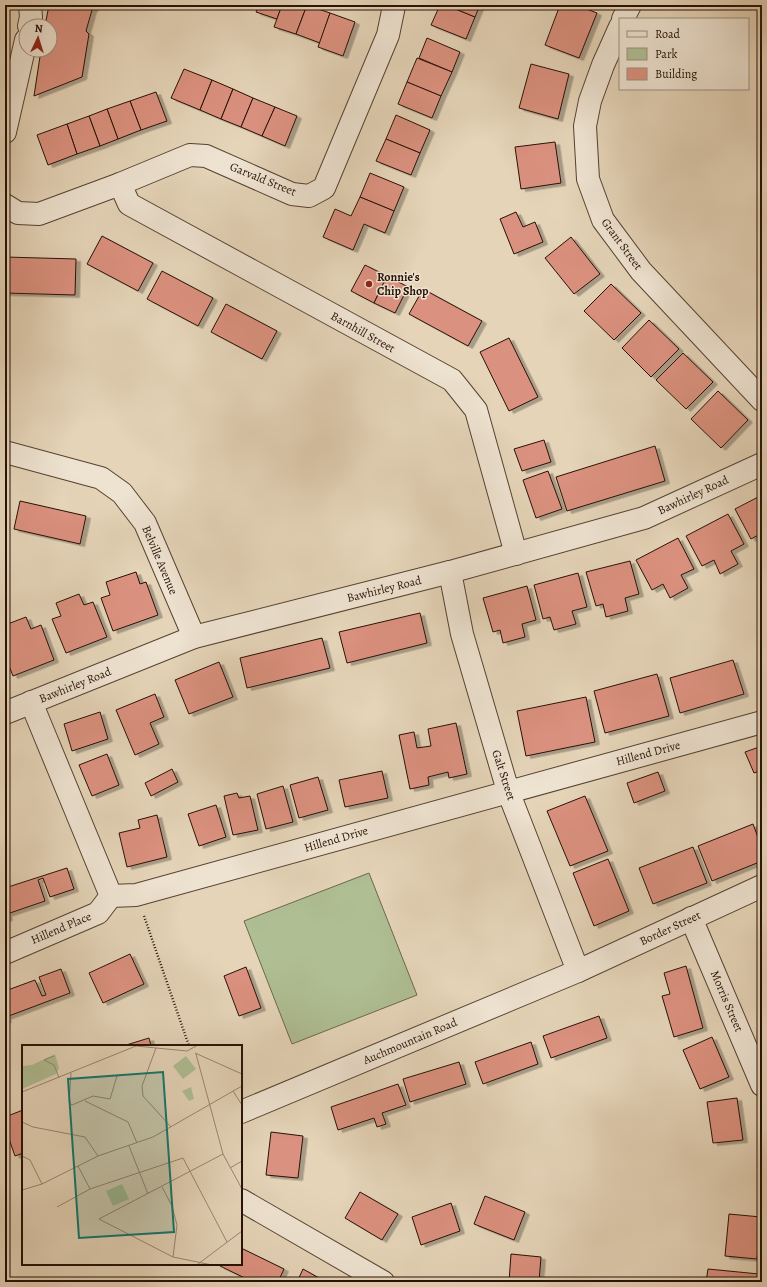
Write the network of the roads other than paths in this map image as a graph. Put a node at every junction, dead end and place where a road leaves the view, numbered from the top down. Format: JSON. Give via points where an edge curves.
{"nodes":[{"id":1,"x":30,"y":5,"type":"edge"},
{"id":2,"x":391,"y":5,"type":"edge"},
{"id":3,"x":630,"y":5,"type":"edge"},
{"id":4,"x":31,"y":18,"type":"edge"},
{"id":5,"x":624,"y":18,"type":"edge"},
{"id":6,"x":619,"y":29,"type":"edge"},
{"id":7,"x":22,"y":58,"type":"edge"},
{"id":8,"x":5,"y":132,"type":"edge"},
{"id":9,"x":120,"y":184,"type":"junction"},
{"id":10,"x":11,"y":209,"type":"edge"},
{"id":11,"x":762,"y":400,"type":"edge"},
{"id":12,"x":5,"y":452,"type":"edge"},
{"id":13,"x":762,"y":464,"type":"edge"},
{"id":14,"x":516,"y":554,"type":"junction"},
{"id":15,"x":450,"y":572,"type":"junction"},
{"id":16,"x":194,"y":637,"type":"junction"},
{"id":17,"x":31,"y":702,"type":"junction"},
{"id":18,"x":5,"y":713,"type":"edge"},
{"id":19,"x":762,"y":722,"type":"edge"},
{"id":20,"x":508,"y":791,"type":"junction"},
{"id":21,"x":762,"y":886,"type":"edge"},
{"id":22,"x":111,"y":896,"type":"junction"},
{"id":23,"x":691,"y":918,"type":"junction"},
{"id":24,"x":5,"y":953,"type":"edge"},
{"id":25,"x":578,"y":971,"type":"junction"},
{"id":26,"x":762,"y":1085,"type":"edge"},
{"id":27,"x":242,"y":1112,"type":"edge"},
{"id":28,"x":242,"y":1201,"type":"edge"},
{"id":29,"x":383,"y":1282,"type":"edge"}],
"edges":[{"from":1,"to":4,"type":"street"},
{"from":2,"to":9,"type":"street","name":"Garvald Street","via":[[388,34],[324,188],[309,196],[292,194],[206,156],[190,155]]},
{"from":3,"to":5,"type":"street"},
{"from":6,"to":11,"type":"street","name":"Grant Street","via":[[590,101],[585,126],[588,180],[603,220],[641,271]]},
{"from":7,"to":8,"type":"street"},
{"from":9,"to":10,"type":"street","name":"Garvald Street","via":[[40,214]]},
{"from":9,"to":14,"type":"street","name":"Barnhill Street","via":[[129,204],[452,380],[476,410]]},
{"from":12,"to":16,"type":"street","name":"Belville Avenue","via":[[101,478],[122,493],[145,524]]},
{"from":13,"to":14,"type":"street","name":"Bawhirley Road","via":[[644,518]]},
{"from":14,"to":15,"type":"street","name":"Bawhirley Road"},
{"from":15,"to":16,"type":"street","name":"Bawhirley Road"},
{"from":15,"to":20,"type":"street","name":"Galt Street","via":[[462,634]]},
{"from":16,"to":17,"type":"street","name":"Bawhirley Road"},
{"from":17,"to":18,"type":"street","name":"Bawhirley Road"},
{"from":17,"to":22,"type":"street"},
{"from":19,"to":20,"type":"street","name":"Hillend Drive"},
{"from":20,"to":22,"type":"street","name":"Hillend Drive","via":[[136,895]]},
{"from":20,"to":25,"type":"street","name":"Galt Street"},
{"from":21,"to":23,"type":"street","name":"Border Street"},
{"from":22,"to":24,"type":"street","name":"Hillend Place","via":[[98,913]]},
{"from":23,"to":25,"type":"street","name":"Border Street"},
{"from":23,"to":26,"type":"street","name":"Morris Street"},
{"from":25,"to":27,"type":"street","name":"Auchmountain Road"},
{"from":28,"to":29,"type":"street"}]}
